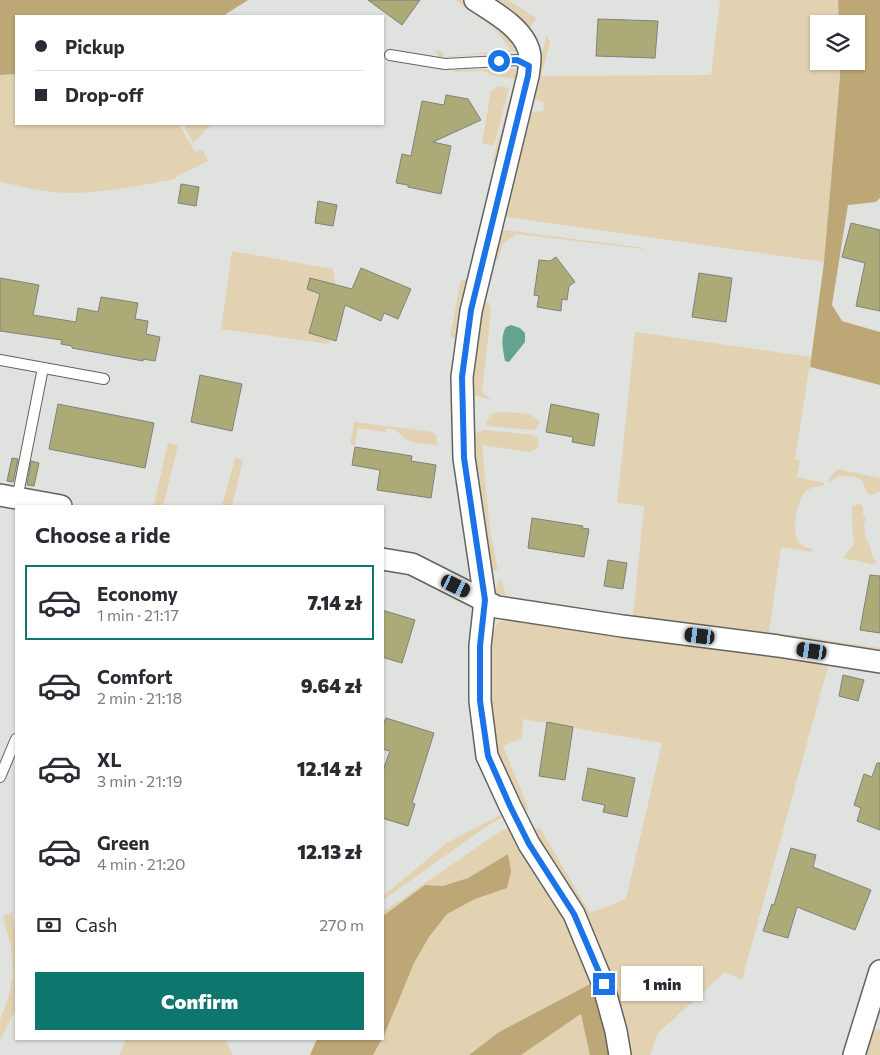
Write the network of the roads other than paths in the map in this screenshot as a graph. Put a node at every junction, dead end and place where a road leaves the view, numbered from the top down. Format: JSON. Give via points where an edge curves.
{"nodes":[{"id":1,"x":475,"y":0,"type":"edge"},
{"id":2,"x":390,"y":55,"type":"dead end"},
{"id":3,"x":529,"y":66,"type":"junction"},
{"id":4,"x":0,"y":360,"type":"edge"},
{"id":5,"x":43,"y":368,"type":"junction"},
{"id":6,"x":104,"y":379,"type":"dead end"},
{"id":7,"x":9,"y":497,"type":"edge"},
{"id":8,"x":55,"y":505,"type":"edge"},
{"id":9,"x":384,"y":559,"type":"edge"},
{"id":10,"x":485,"y":600,"type":"junction"},
{"id":11,"x":880,"y":662,"type":"edge"},
{"id":12,"x":15,"y":741,"type":"edge"},
{"id":13,"x":0,"y":777,"type":"edge"},
{"id":14,"x":880,"y":971,"type":"edge"},
{"id":15,"x":620,"y":1055,"type":"edge"},
{"id":16,"x":854,"y":1055,"type":"edge"}],
"edges":[{"from":1,"to":3,"type":"street","via":[[502,17],[522,37],[530,55]]},
{"from":2,"to":3,"type":"lane","via":[[445,64],[517,60]]},
{"from":3,"to":10,"type":"street","via":[[471,310],[462,377],[464,458]]},
{"from":4,"to":5,"type":"lane"},
{"from":5,"to":6,"type":"lane"},
{"from":5,"to":7,"type":"lane"},
{"from":7,"to":8,"type":"street"},
{"from":9,"to":10,"type":"street","via":[[412,564]]},
{"from":10,"to":11,"type":"street","via":[[497,607]]},
{"from":10,"to":15,"type":"street","via":[[480,646],[480,701],[488,756],[529,844],[574,914],[604,984]]},
{"from":12,"to":13,"type":"lane"},
{"from":14,"to":16,"type":"street"}]}
